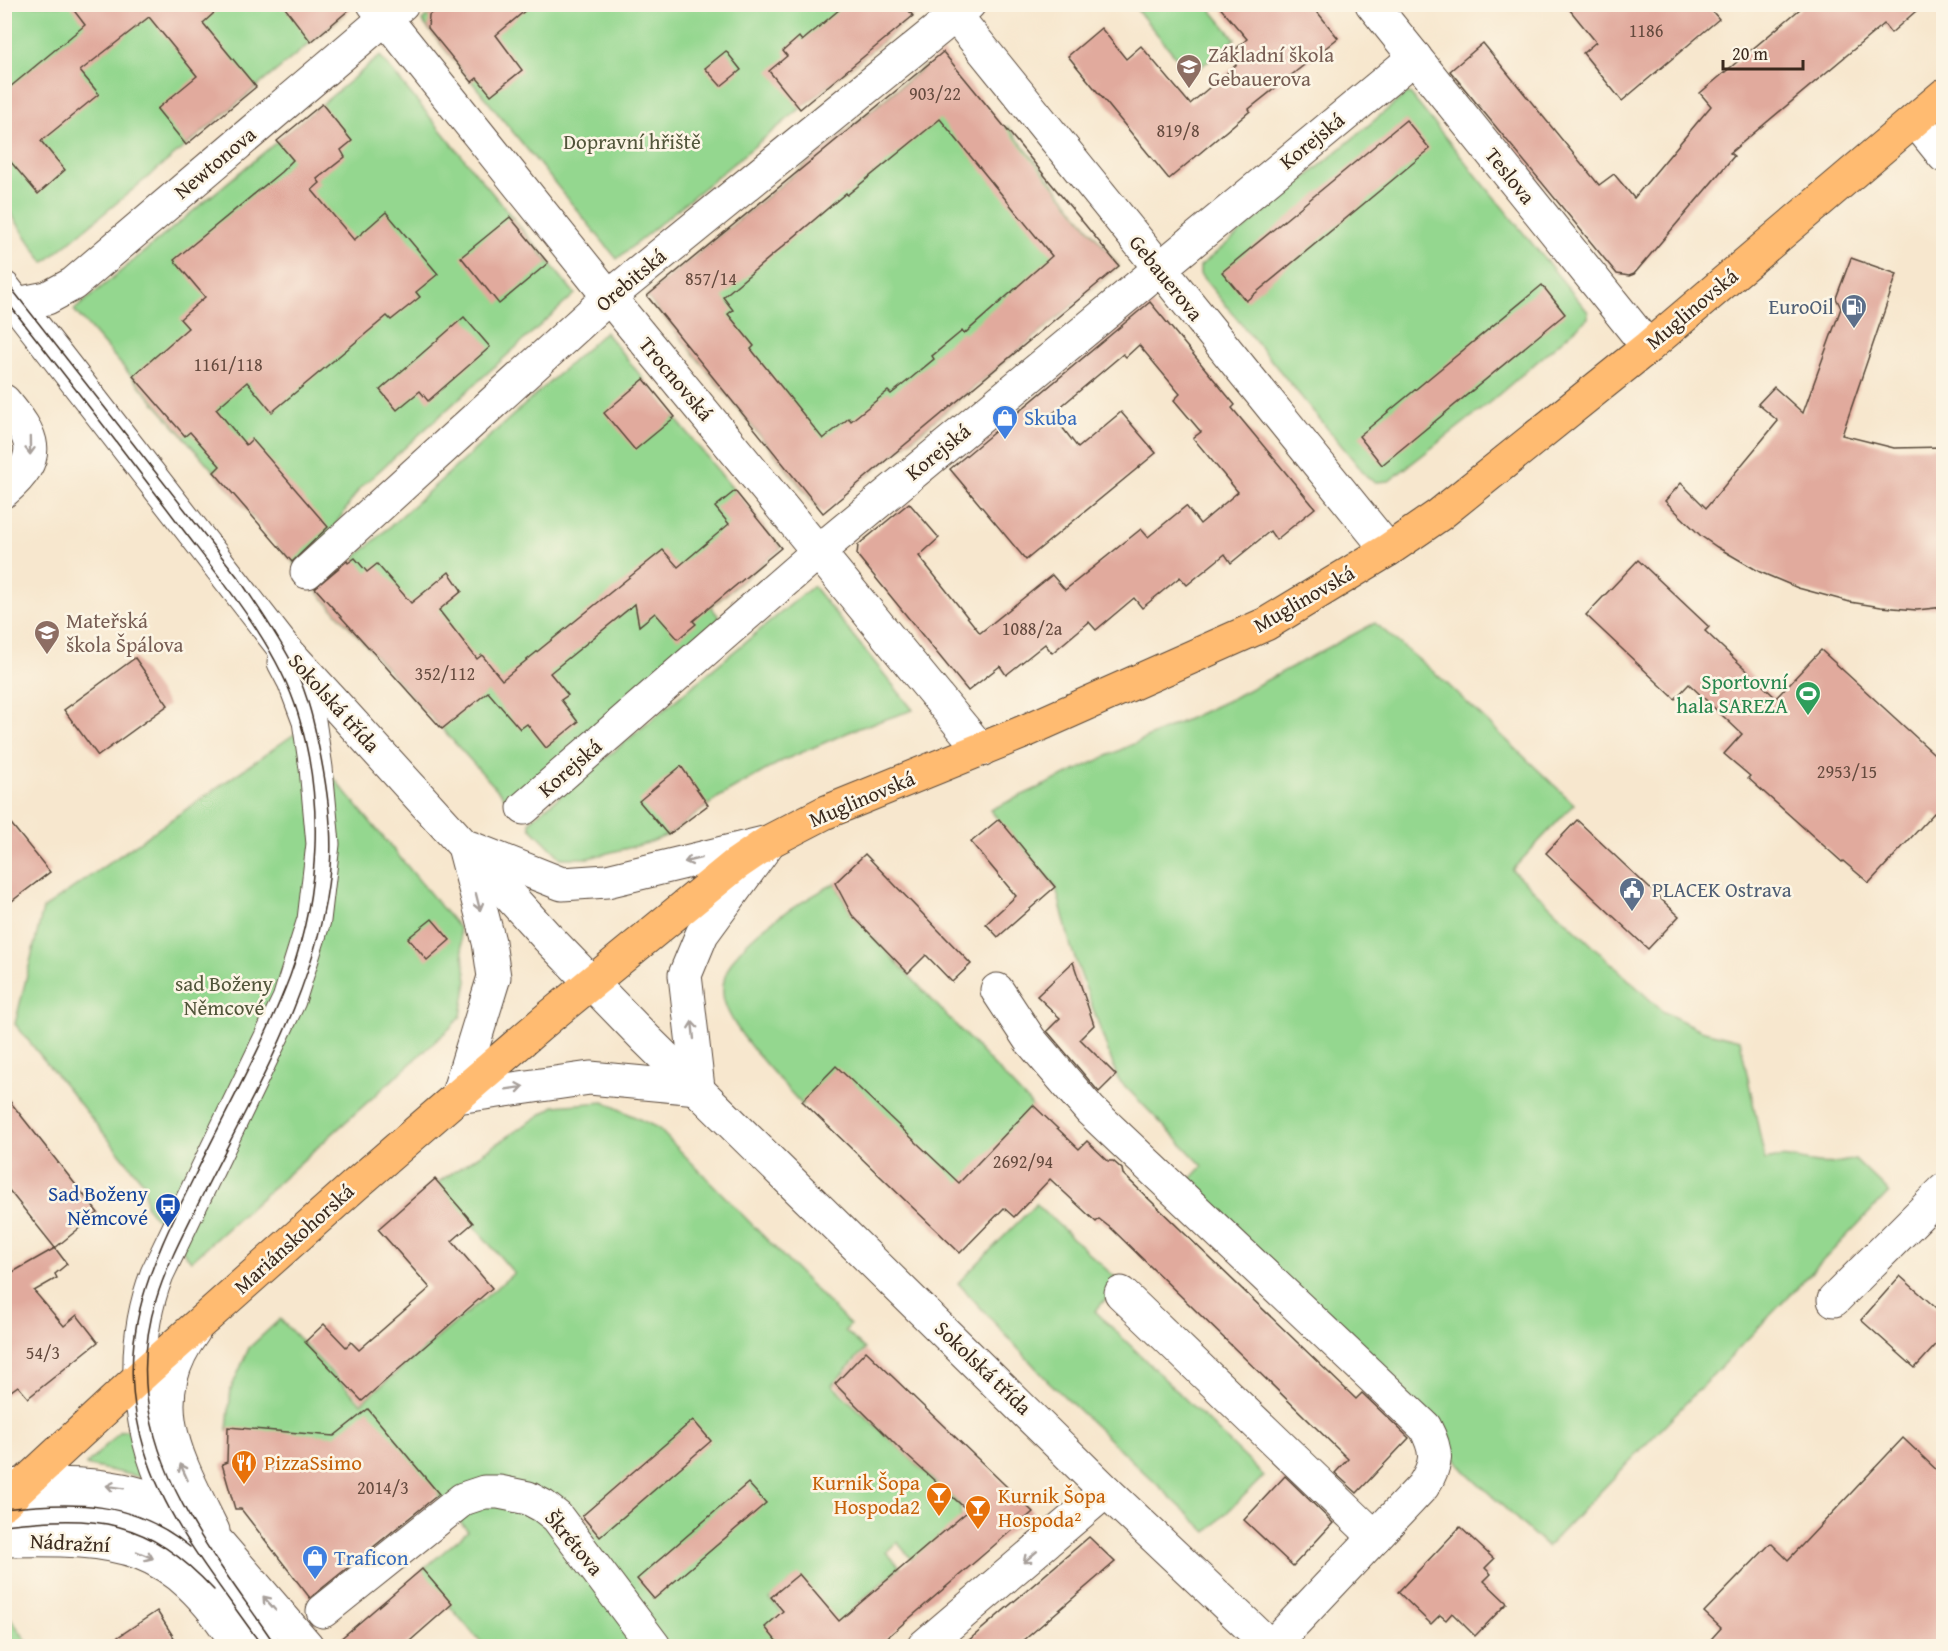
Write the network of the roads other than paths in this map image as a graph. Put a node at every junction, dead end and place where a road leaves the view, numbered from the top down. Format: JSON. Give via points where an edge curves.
{"nodes":[{"id":1,"x":1372,"y":4,"type":"edge"},
{"id":2,"x":957,"y":8,"type":"edge"},
{"id":3,"x":387,"y":9,"type":"edge"},
{"id":4,"x":1415,"y":57,"type":"junction"},
{"id":5,"x":1944,"y":95,"type":"edge"},
{"id":6,"x":1915,"y":120,"type":"junction"},
{"id":7,"x":1944,"y":156,"type":"edge"},
{"id":8,"x":1158,"y":268,"type":"junction"},
{"id":9,"x":11,"y":296,"type":"edge"},
{"id":10,"x":609,"y":297,"type":"junction"},
{"id":11,"x":1648,"y":347,"type":"junction"},
{"id":12,"x":4,"y":401,"type":"edge"},
{"id":13,"x":4,"y":491,"type":"edge"},
{"id":14,"x":1388,"y":550,"type":"junction"},
{"id":15,"x":819,"y":551,"type":"junction"},
{"id":16,"x":307,"y":572,"type":"dead end"},
{"id":17,"x":252,"y":609,"type":"junction"},
{"id":18,"x":981,"y":750,"type":"junction"},
{"id":19,"x":524,"y":808,"type":"dead end"},
{"id":20,"x":770,"y":841,"type":"junction"},
{"id":21,"x":464,"y":846,"type":"junction"},
{"id":22,"x":591,"y":983,"type":"junction"},
{"id":23,"x":997,"y":990,"type":"dead end"},
{"id":24,"x":698,"y":1088,"type":"junction"},
{"id":25,"x":457,"y":1098,"type":"junction"},
{"id":26,"x":1944,"y":1190,"type":"edge"},
{"id":27,"x":1122,"y":1293,"type":"dead end"},
{"id":28,"x":1834,"y":1300,"type":"dead end"},
{"id":29,"x":199,"y":1324,"type":"junction"},
{"id":30,"x":139,"y":1377,"type":"junction"},
{"id":31,"x":11,"y":1491,"type":"edge"},
{"id":32,"x":1106,"y":1491,"type":"junction"},
{"id":33,"x":176,"y":1508,"type":"junction"},
{"id":34,"x":4,"y":1517,"type":"edge"},
{"id":35,"x":1375,"y":1538,"type":"junction"},
{"id":36,"x":4,"y":1540,"type":"edge"},
{"id":37,"x":219,"y":1544,"type":"junction"},
{"id":38,"x":244,"y":1611,"type":"junction"},
{"id":39,"x":323,"y":1611,"type":"dead end"},
{"id":40,"x":239,"y":1647,"type":"edge"},
{"id":41,"x":264,"y":1647,"type":"edge"},
{"id":42,"x":274,"y":1647,"type":"edge"},
{"id":43,"x":307,"y":1647,"type":"edge"},
{"id":44,"x":654,"y":1647,"type":"edge"},
{"id":45,"x":924,"y":1647,"type":"edge"},
{"id":46,"x":1271,"y":1647,"type":"edge"}],
"edges":[{"from":1,"to":4,"type":"street","name":"Teslova"},
{"from":2,"to":8,"type":"street","name":"Gebauerova"},
{"from":2,"to":10,"type":"street","name":"Orebitská"},
{"from":3,"to":9,"type":"street","name":"Newtonova","via":[[73,284],[47,298]]},
{"from":3,"to":10,"type":"street","name":"Trocnovská"},
{"from":4,"to":8,"type":"street","name":"Korejská"},
{"from":4,"to":11,"type":"street","name":"Teslova"},
{"from":5,"to":6,"type":"main road","name":"Muglinovská"},
{"from":6,"to":7,"type":"street"},
{"from":6,"to":11,"type":"main road","name":"Muglinovská"},
{"from":8,"to":14,"type":"street","name":"Gebauerova"},
{"from":8,"to":15,"type":"street","name":"Korejská"},
{"from":9,"to":17,"type":"street","name":"Sokolská třída"},
{"from":10,"to":15,"type":"street","name":"Trocnovská"},
{"from":10,"to":16,"type":"street","name":"Orebitská"},
{"from":11,"to":14,"type":"main road","name":"Muglinovská","via":[[1439,515]]},
{"from":12,"to":13,"type":"street","one_way":true,"via":[[27,429],[31,445],[26,468]]},
{"from":14,"to":18,"type":"main road","name":"Muglinovská","via":[[1266,624]]},
{"from":15,"to":18,"type":"street","name":"Trocnovská"},
{"from":15,"to":19,"type":"street","name":"Korejská"},
{"from":17,"to":21,"type":"street","name":"Sokolská třída"},
{"from":17,"to":30,"type":"street","via":[[294,681],[309,721],[322,820],[318,899],[310,940],[289,999],[157,1274],[141,1329]]},
{"from":18,"to":20,"type":"main road","name":"Muglinovská","via":[[824,813]]},
{"from":20,"to":21,"type":"street","one_way":true,"via":[[580,885],[562,884]]},
{"from":20,"to":22,"type":"main road","name":"Muglinovská","via":[[698,893]]},
{"from":24,"to":20,"type":"street","one_way":true,"via":[[686,975],[702,934]]},
{"from":21,"to":22,"type":"street","name":"Sokolská třída"},
{"from":21,"to":25,"type":"street","one_way":true,"via":[[494,977]]},
{"from":22,"to":24,"type":"street","name":"Sokolská třída"},
{"from":22,"to":25,"type":"main road","name":"Mariánskohorská"},
{"from":23,"to":35,"type":"street","via":[[1030,1040],[1090,1110],[1425,1427],[1434,1444],[1434,1468],[1423,1486]]},
{"from":25,"to":24,"type":"street","one_way":true,"via":[[590,1078]]},
{"from":24,"to":32,"type":"street","name":"Sokolská třída"},
{"from":25,"to":29,"type":"main road","name":"Mariánskohorská"},
{"from":26,"to":28,"type":"street"},
{"from":27,"to":35,"type":"street"},
{"from":29,"to":30,"type":"main road","name":"Mariánskohorská"},
{"from":37,"to":29,"type":"street","one_way":true,"via":[[178,1458],[167,1413],[172,1370]]},
{"from":30,"to":31,"type":"main road","name":"Mariánskohorská"},
{"from":30,"to":33,"type":"street","via":[[151,1447]]},
{"from":33,"to":31,"type":"street","one_way":true,"via":[[120,1488],[54,1483]]},
{"from":32,"to":45,"type":"street","one_way":true},
{"from":32,"to":46,"type":"street","name":"Sokolská třída"},
{"from":33,"to":37,"type":"street"},
{"from":33,"to":38,"type":"street"},
{"from":34,"to":38,"type":"street","via":[[76,1511],[137,1524],[184,1550]]},
{"from":35,"to":46,"type":"street"},
{"from":36,"to":40,"type":"street","name":"Nádražní","one_way":true,"via":[[84,1540],[150,1556],[194,1590],[226,1625]]},
{"from":43,"to":37,"type":"street","one_way":true},
{"from":38,"to":41,"type":"street"},
{"from":38,"to":42,"type":"street"},
{"from":39,"to":44,"type":"street","name":"Škrétova","via":[[463,1499],[499,1492],[528,1498],[557,1517]]}]}
